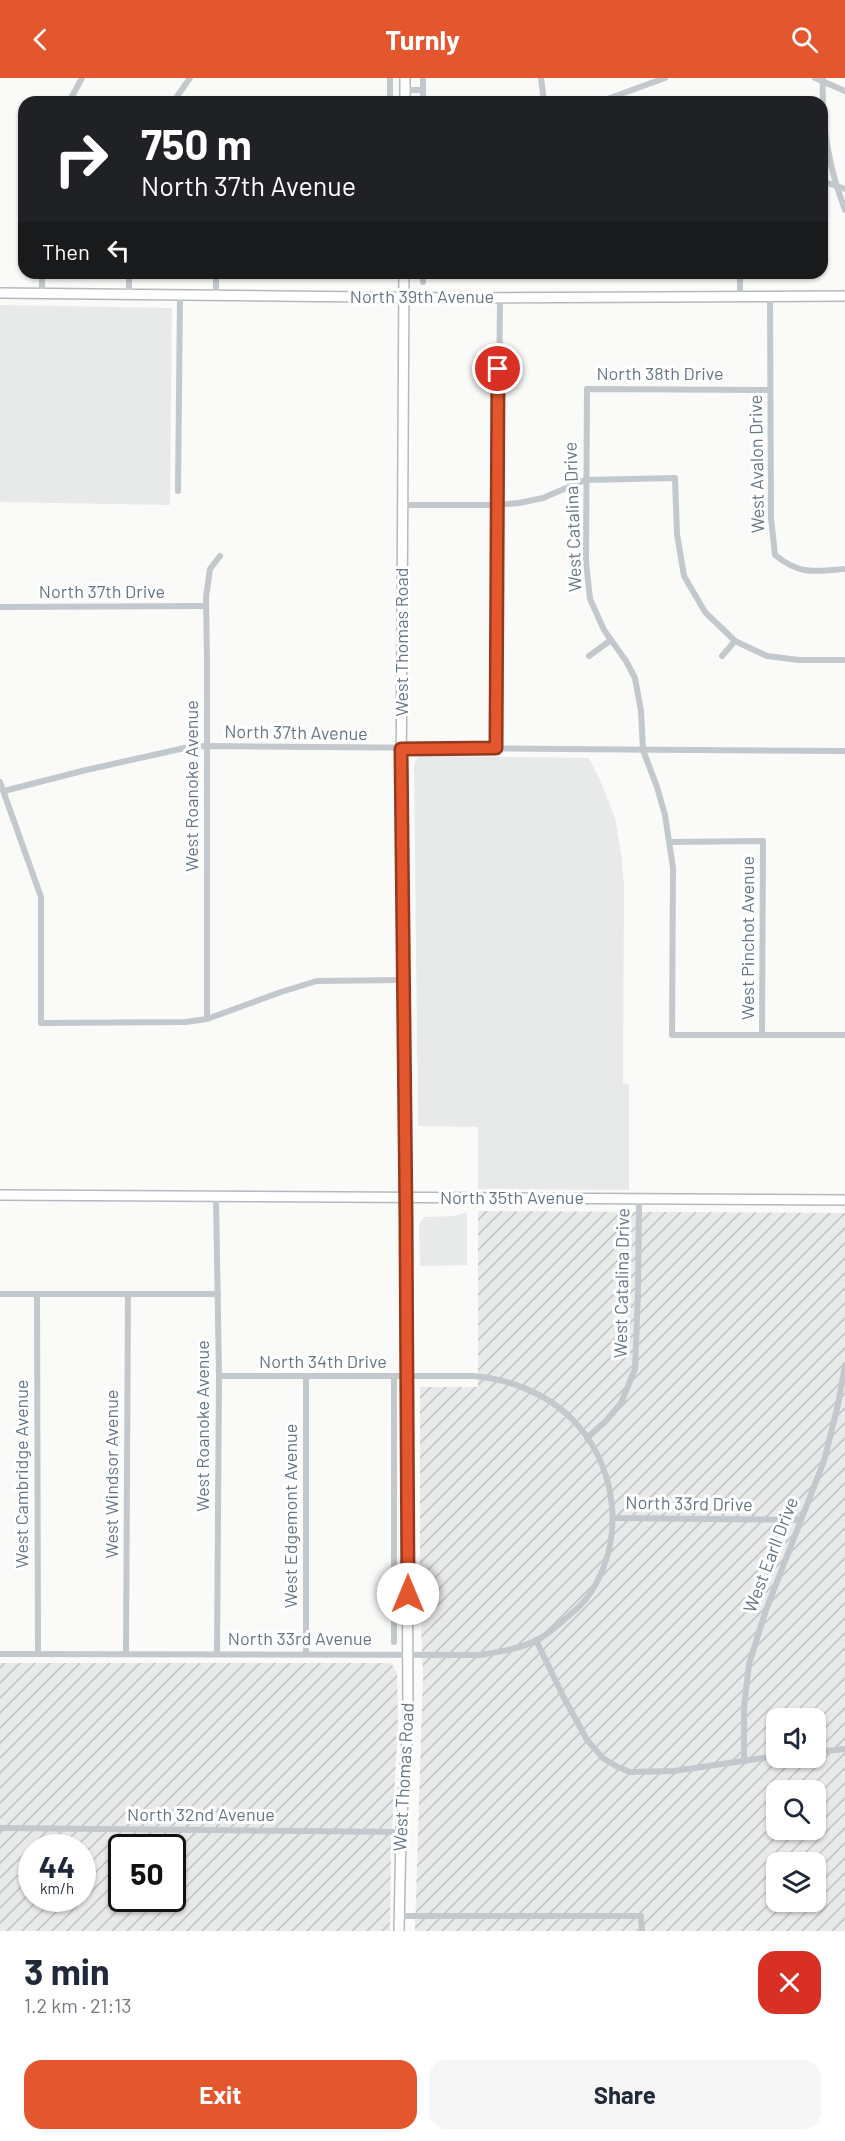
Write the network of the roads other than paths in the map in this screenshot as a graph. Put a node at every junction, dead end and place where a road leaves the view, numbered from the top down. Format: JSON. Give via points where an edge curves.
{"nodes":[{"id":1,"x":82,"y":78,"type":"edge"},
{"id":2,"x":190,"y":78,"type":"edge"},
{"id":3,"x":390,"y":78,"type":"edge"},
{"id":4,"x":405,"y":78,"type":"edge"},
{"id":5,"x":423,"y":78,"type":"edge"},
{"id":6,"x":541,"y":78,"type":"edge"},
{"id":7,"x":665,"y":78,"type":"edge"},
{"id":8,"x":815,"y":78,"type":"edge"},
{"id":9,"x":823,"y":80,"type":"edge"},
{"id":10,"x":405,"y":90,"type":"junction"},
{"id":11,"x":423,"y":90,"type":"junction"},
{"id":12,"x":845,"y":91,"type":"edge"},
{"id":13,"x":72,"y":96,"type":"edge"},
{"id":14,"x":177,"y":96,"type":"edge"},
{"id":15,"x":390,"y":96,"type":"edge"},
{"id":16,"x":405,"y":96,"type":"edge"},
{"id":17,"x":423,"y":96,"type":"edge"},
{"id":18,"x":543,"y":96,"type":"edge"},
{"id":19,"x":616,"y":96,"type":"edge"},
{"id":20,"x":824,"y":96,"type":"edge"},
{"id":21,"x":828,"y":150,"type":"edge"},
{"id":22,"x":828,"y":182,"type":"edge"},
{"id":23,"x":837,"y":186,"type":"junction"},
{"id":24,"x":845,"y":189,"type":"edge"},
{"id":25,"x":845,"y":210,"type":"edge"},
{"id":26,"x":42,"y":279,"type":"edge"},
{"id":27,"x":129,"y":279,"type":"edge"},
{"id":28,"x":216,"y":279,"type":"edge"},
{"id":29,"x":404,"y":279,"type":"edge"},
{"id":30,"x":740,"y":279,"type":"edge"},
{"id":31,"x":0,"y":293,"type":"edge"},
{"id":32,"x":42,"y":293,"type":"junction"},
{"id":33,"x":129,"y":294,"type":"junction"},
{"id":34,"x":180,"y":295,"type":"junction"},
{"id":35,"x":216,"y":295,"type":"junction"},
{"id":36,"x":845,"y":296,"type":"edge"},
{"id":37,"x":404,"y":297,"type":"junction"},
{"id":38,"x":740,"y":297,"type":"junction"},
{"id":39,"x":770,"y":297,"type":"junction"},
{"id":40,"x":500,"y":298,"type":"junction"},
{"id":41,"x":586,"y":389,"type":"joint"},
{"id":42,"x":770,"y":390,"type":"junction"},
{"id":43,"x":585,"y":480,"type":"junction"},
{"id":44,"x":178,"y":491,"type":"dead end"},
{"id":45,"x":403,"y":505,"type":"junction"},
{"id":46,"x":498,"y":505,"type":"junction"},
{"id":47,"x":220,"y":556,"type":"dead end"},
{"id":48,"x":845,"y":569,"type":"edge"},
{"id":49,"x":205,"y":606,"type":"junction"},
{"id":50,"x":0,"y":607,"type":"edge"},
{"id":51,"x":611,"y":640,"type":"junction"},
{"id":52,"x":735,"y":641,"type":"junction"},
{"id":53,"x":589,"y":656,"type":"dead end"},
{"id":54,"x":722,"y":656,"type":"dead end"},
{"id":55,"x":845,"y":660,"type":"edge"},
{"id":56,"x":206,"y":746,"type":"junction"},
{"id":57,"x":496,"y":748,"type":"junction"},
{"id":58,"x":401,"y":749,"type":"junction"},
{"id":59,"x":643,"y":750,"type":"junction"},
{"id":60,"x":845,"y":751,"type":"edge"},
{"id":61,"x":0,"y":782,"type":"edge"},
{"id":62,"x":4,"y":791,"type":"junction"},
{"id":63,"x":670,"y":842,"type":"junction"},
{"id":64,"x":402,"y":980,"type":"junction"},
{"id":65,"x":207,"y":1019,"type":"junction"},
{"id":66,"x":762,"y":1035,"type":"junction"},
{"id":67,"x":845,"y":1035,"type":"edge"},
{"id":68,"x":0,"y":1195,"type":"edge"},
{"id":69,"x":216,"y":1197,"type":"junction"},
{"id":70,"x":406,"y":1198,"type":"junction"},
{"id":71,"x":639,"y":1198,"type":"junction"},
{"id":72,"x":845,"y":1200,"type":"edge"},
{"id":73,"x":0,"y":1294,"type":"edge"},
{"id":74,"x":37,"y":1294,"type":"junction"},
{"id":75,"x":128,"y":1294,"type":"junction"},
{"id":76,"x":218,"y":1294,"type":"junction"},
{"id":77,"x":845,"y":1365,"type":"edge"},
{"id":78,"x":219,"y":1376,"type":"junction"},
{"id":79,"x":306,"y":1377,"type":"junction"},
{"id":80,"x":394,"y":1377,"type":"junction"},
{"id":81,"x":407,"y":1378,"type":"junction"},
{"id":82,"x":842,"y":1405,"type":"edge"},
{"id":83,"x":587,"y":1438,"type":"junction"},
{"id":84,"x":613,"y":1518,"type":"junction"},
{"id":85,"x":800,"y":1520,"type":"junction"},
{"id":86,"x":394,"y":1622,"type":"junction"},
{"id":87,"x":408,"y":1622,"type":"junction"},
{"id":88,"x":537,"y":1640,"type":"junction"},
{"id":89,"x":394,"y":1642,"type":"dead end"},
{"id":90,"x":0,"y":1654,"type":"edge"},
{"id":91,"x":38,"y":1654,"type":"junction"},
{"id":92,"x":126,"y":1654,"type":"junction"},
{"id":93,"x":217,"y":1654,"type":"junction"},
{"id":94,"x":306,"y":1654,"type":"junction"},
{"id":95,"x":408,"y":1654,"type":"junction"},
{"id":96,"x":845,"y":1749,"type":"edge"},
{"id":97,"x":826,"y":1751,"type":"edge"},
{"id":98,"x":766,"y":1757,"type":"edge"},
{"id":99,"x":744,"y":1760,"type":"junction"},
{"id":100,"x":0,"y":1828,"type":"edge"},
{"id":101,"x":401,"y":1832,"type":"junction"},
{"id":102,"x":399,"y":1916,"type":"junction"},
{"id":103,"x":399,"y":1931,"type":"edge"},
{"id":104,"x":642,"y":1931,"type":"edge"}],
"edges":[{"from":1,"to":13,"type":"street"},
{"from":2,"to":14,"type":"street"},
{"from":3,"to":15,"type":"street"},
{"from":4,"to":10,"type":"main road"},
{"from":5,"to":11,"type":"street"},
{"from":6,"to":18,"type":"street"},
{"from":7,"to":19,"type":"street"},
{"from":8,"to":9,"type":"street"},
{"from":9,"to":12,"type":"street"},
{"from":9,"to":20,"type":"street"},
{"from":10,"to":11,"type":"street"},
{"from":10,"to":16,"type":"main road"},
{"from":11,"to":17,"type":"street"},
{"from":21,"to":23,"type":"street"},
{"from":22,"to":23,"type":"street"},
{"from":23,"to":24,"type":"street"},
{"from":23,"to":25,"type":"street"},
{"from":26,"to":32,"type":"street"},
{"from":27,"to":33,"type":"street"},
{"from":28,"to":35,"type":"street"},
{"from":29,"to":37,"type":"main road","name":"West Thomas Road"},
{"from":30,"to":38,"type":"street"},
{"from":31,"to":32,"type":"main road","name":"North 39th Avenue"},
{"from":32,"to":33,"type":"main road","name":"North 39th Avenue"},
{"from":33,"to":34,"type":"main road","name":"North 39th Avenue"},
{"from":34,"to":35,"type":"main road","name":"North 39th Avenue"},
{"from":34,"to":44,"type":"street"},
{"from":35,"to":37,"type":"main road","name":"North 39th Avenue"},
{"from":36,"to":39,"type":"main road","name":"North 39th Avenue"},
{"from":37,"to":40,"type":"main road","name":"North 39th Avenue"},
{"from":37,"to":45,"type":"main road","name":"West Thomas Road"},
{"from":38,"to":39,"type":"main road","name":"North 39th Avenue"},
{"from":38,"to":40,"type":"main road","name":"North 39th Avenue"},
{"from":39,"to":42,"type":"street","name":"West Avalon Drive"},
{"from":40,"to":46,"type":"street"},
{"from":41,"to":42,"type":"street","name":"North 38th Drive"},
{"from":41,"to":43,"type":"street","name":"West Catalina Drive"},
{"from":42,"to":48,"type":"street","name":"West Avalon Drive","via":[[775,555],[789,566],[805,571]]},
{"from":43,"to":46,"type":"street","via":[[543,498]]},
{"from":43,"to":51,"type":"street","name":"West Catalina Drive","via":[[590,599]]},
{"from":43,"to":52,"type":"street","via":[[675,478],[677,534],[684,576],[705,612]]},
{"from":45,"to":46,"type":"street"},
{"from":45,"to":58,"type":"main road","name":"West Thomas Road"},
{"from":46,"to":57,"type":"street"},
{"from":47,"to":49,"type":"street","name":"West Roanoke Avenue","via":[[210,569]]},
{"from":49,"to":50,"type":"street","name":"North 37th Drive"},
{"from":49,"to":56,"type":"street","name":"West Roanoke Avenue"},
{"from":51,"to":53,"type":"street"},
{"from":51,"to":59,"type":"street","name":"West Catalina Drive","via":[[634,678]]},
{"from":52,"to":54,"type":"street"},
{"from":52,"to":55,"type":"street","via":[[767,656]]},
{"from":56,"to":58,"type":"street","name":"North 37th Avenue"},
{"from":56,"to":62,"type":"street","name":"North 37th Avenue"},
{"from":56,"to":65,"type":"street","name":"West Roanoke Avenue"},
{"from":57,"to":58,"type":"street","name":"North 37th Avenue"},
{"from":57,"to":59,"type":"street","name":"North 37th Avenue"},
{"from":58,"to":64,"type":"main road","name":"West Thomas Road"},
{"from":59,"to":60,"type":"street","name":"North 37th Avenue"},
{"from":59,"to":63,"type":"street","name":"West Catalina Drive","via":[[657,787]]},
{"from":61,"to":62,"type":"street"},
{"from":62,"to":65,"type":"street","via":[[41,897],[41,1023]]},
{"from":63,"to":66,"type":"street","name":"West Catalina Drive","via":[[674,868],[672,1035]]},
{"from":63,"to":66,"type":"street","name":"West Pinchot Avenue","via":[[763,841]]},
{"from":64,"to":65,"type":"street","via":[[317,981]]},
{"from":64,"to":70,"type":"main road","name":"West Thomas Road"},
{"from":66,"to":67,"type":"street"},
{"from":68,"to":69,"type":"main road","name":"North 35th Avenue"},
{"from":69,"to":70,"type":"main road","name":"North 35th Avenue"},
{"from":69,"to":76,"type":"street","name":"West Roanoke Avenue"},
{"from":70,"to":71,"type":"main road","name":"North 35th Avenue"},
{"from":70,"to":81,"type":"main road","name":"West Thomas Road"},
{"from":71,"to":72,"type":"main road","name":"North 35th Avenue"},
{"from":71,"to":83,"type":"street","name":"West Catalina Drive","via":[[635,1369],[621,1403]]},
{"from":73,"to":74,"type":"street"},
{"from":74,"to":75,"type":"street"},
{"from":74,"to":91,"type":"street","name":"West Cambridge Avenue"},
{"from":75,"to":76,"type":"street"},
{"from":75,"to":92,"type":"street","name":"West Windsor Avenue"},
{"from":76,"to":78,"type":"street","name":"West Roanoke Avenue"},
{"from":77,"to":82,"type":"street","name":"West Earll Drive"},
{"from":78,"to":79,"type":"street","name":"North 34th Drive"},
{"from":78,"to":93,"type":"street","name":"West Roanoke Avenue"},
{"from":79,"to":80,"type":"street","name":"North 34th Drive"},
{"from":79,"to":94,"type":"street","name":"West Edgemont Avenue"},
{"from":80,"to":81,"type":"street","name":"North 34th Drive"},
{"from":80,"to":86,"type":"street"},
{"from":81,"to":83,"type":"street","name":"North 34th Drive","via":[[473,1376],[510,1382],[535,1393],[572,1418]]},
{"from":81,"to":87,"type":"main road","name":"West Thomas Road"},
{"from":82,"to":85,"type":"street","name":"West Earll Drive"},
{"from":83,"to":84,"type":"street","via":[[605,1469]]},
{"from":84,"to":85,"type":"street","name":"North 33rd Drive"},
{"from":84,"to":88,"type":"street","via":[[610,1545],[591,1592]]},
{"from":85,"to":99,"type":"street","name":"West Earll Drive","via":[[749,1664]]},
{"from":86,"to":87,"type":"street"},
{"from":86,"to":89,"type":"street"},
{"from":87,"to":95,"type":"main road","name":"West Thomas Road"},
{"from":88,"to":95,"type":"street","name":"North 33rd Avenue","via":[[479,1655]]},
{"from":88,"to":99,"type":"street","via":[[587,1740],[616,1766],[630,1772],[674,1771]]},
{"from":90,"to":91,"type":"street","name":"North 33rd Avenue"},
{"from":91,"to":92,"type":"street","name":"North 33rd Avenue"},
{"from":92,"to":93,"type":"street","name":"North 33rd Avenue"},
{"from":93,"to":94,"type":"street","name":"North 33rd Avenue"},
{"from":94,"to":95,"type":"street","name":"North 33rd Avenue"},
{"from":95,"to":101,"type":"main road","name":"West Thomas Road","via":[[408,1743]]},
{"from":96,"to":97,"type":"street"},
{"from":98,"to":99,"type":"street"},
{"from":100,"to":101,"type":"street","name":"North 32nd Avenue"},
{"from":101,"to":102,"type":"main road","name":"West Thomas Road"},
{"from":102,"to":103,"type":"main road","name":"West Thomas Road"},
{"from":102,"to":104,"type":"street","via":[[641,1916]]}]}
